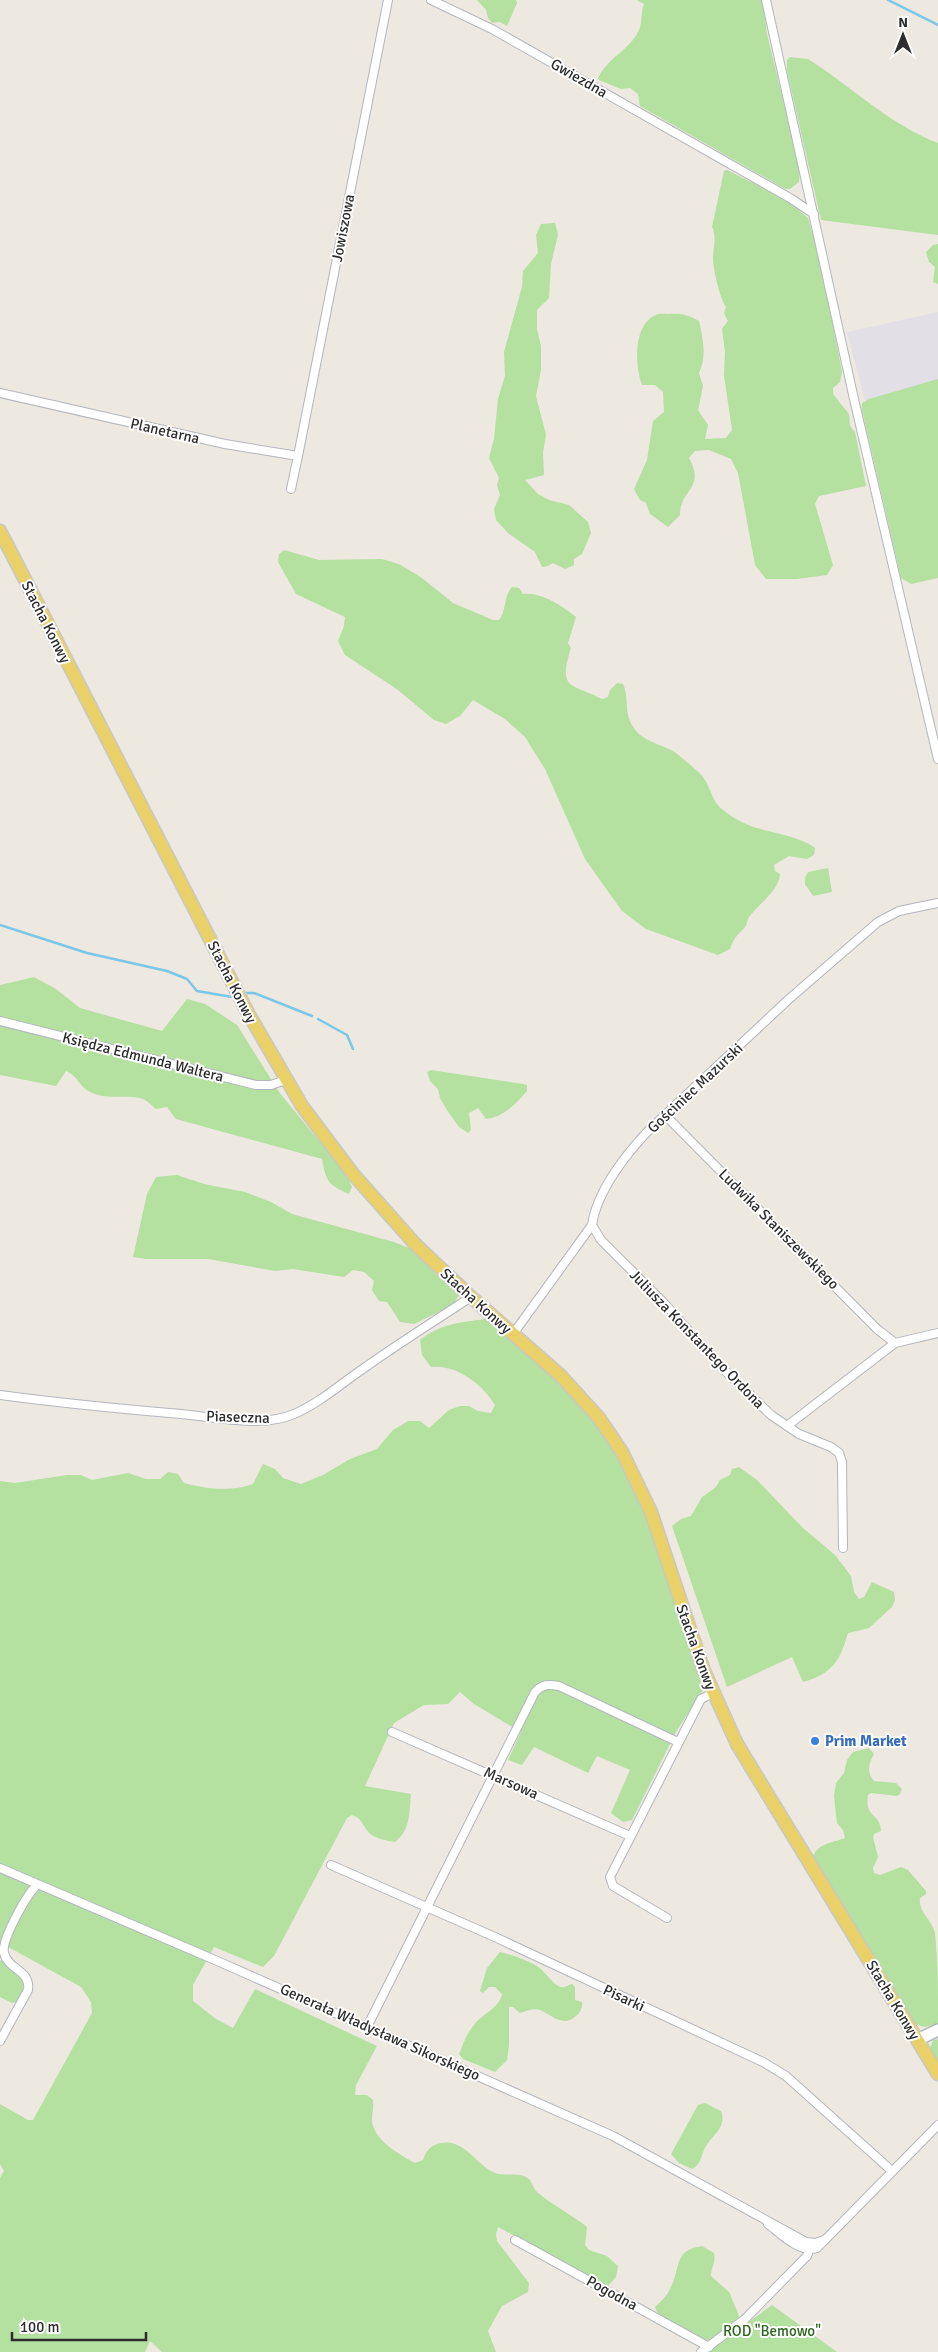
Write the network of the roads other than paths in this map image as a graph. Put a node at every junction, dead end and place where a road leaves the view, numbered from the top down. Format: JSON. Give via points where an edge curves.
{"nodes":[{"id":1,"x":388,"y":0,"type":"edge"},
{"id":2,"x":431,"y":0,"type":"edge"},
{"id":3,"x":766,"y":0,"type":"edge"},
{"id":4,"x":814,"y":214,"type":"junction"},
{"id":5,"x":0,"y":393,"type":"edge"},
{"id":6,"x":298,"y":456,"type":"junction"},
{"id":7,"x":291,"y":489,"type":"dead end"},
{"id":8,"x":0,"y":531,"type":"edge"},
{"id":9,"x":935,"y":731,"type":"edge"},
{"id":10,"x":938,"y":759,"type":"edge"},
{"id":11,"x":938,"y":903,"type":"edge"},
{"id":12,"x":0,"y":1021,"type":"edge"},
{"id":13,"x":286,"y":1080,"type":"junction"},
{"id":14,"x":664,"y":1114,"type":"junction"},
{"id":15,"x":592,"y":1225,"type":"junction"},
{"id":16,"x":471,"y":1297,"type":"junction"},
{"id":17,"x":938,"y":1332,"type":"edge"},
{"id":18,"x":513,"y":1334,"type":"junction"},
{"id":19,"x":895,"y":1343,"type":"junction"},
{"id":20,"x":0,"y":1395,"type":"edge"},
{"id":21,"x":787,"y":1426,"type":"junction"},
{"id":22,"x":843,"y":1548,"type":"dead end"},
{"id":23,"x":713,"y":1693,"type":"junction"},
{"id":24,"x":392,"y":1732,"type":"dead end"},
{"id":25,"x":678,"y":1742,"type":"junction"},
{"id":26,"x":492,"y":1775,"type":"junction"},
{"id":27,"x":630,"y":1836,"type":"junction"},
{"id":28,"x":332,"y":1865,"type":"dead end"},
{"id":29,"x":0,"y":1868,"type":"edge"},
{"id":30,"x":37,"y":1885,"type":"junction"},
{"id":31,"x":426,"y":1907,"type":"junction"},
{"id":32,"x":667,"y":1918,"type":"dead end"},
{"id":33,"x":367,"y":2027,"type":"junction"},
{"id":34,"x":938,"y":2030,"type":"edge"},
{"id":35,"x":918,"y":2040,"type":"junction"},
{"id":36,"x":0,"y":2041,"type":"edge"},
{"id":37,"x":938,"y":2074,"type":"edge"},
{"id":38,"x":938,"y":2125,"type":"edge"},
{"id":39,"x":892,"y":2171,"type":"junction"},
{"id":40,"x":515,"y":2240,"type":"dead end"},
{"id":41,"x":813,"y":2247,"type":"junction"},
{"id":42,"x":709,"y":2347,"type":"junction"},
{"id":43,"x":701,"y":2352,"type":"edge"}],
"edges":[{"from":1,"to":6,"type":"street","name":"Jowiszowa"},
{"from":2,"to":4,"type":"street","name":"Gwiezdna","via":[[492,28]]},
{"from":3,"to":4,"type":"street"},
{"from":4,"to":9,"type":"street","via":[[900,595]]},
{"from":5,"to":6,"type":"street","name":"Planetarna","via":[[225,444]]},
{"from":6,"to":7,"type":"street"},
{"from":8,"to":13,"type":"main road","name":"Stacha Konwy","via":[[235,989]]},
{"from":9,"to":10,"type":"street"},
{"from":11,"to":14,"type":"street","name":"Gościniec Mazurski","via":[[899,911],[878,922]]},
{"from":12,"to":13,"type":"street","name":"Księdza Edmunda Waltera","via":[[256,1085]]},
{"from":13,"to":16,"type":"main road","name":"Stacha Konwy","via":[[316,1126],[363,1185],[416,1244]]},
{"from":14,"to":15,"type":"street","name":"Gościniec Mazurski","via":[[618,1165],[594,1214]]},
{"from":14,"to":19,"type":"street","name":"Ludwika Staniszewskiego","via":[[877,1329]]},
{"from":15,"to":18,"type":"street","name":"Gościniec Mazurski"},
{"from":15,"to":21,"type":"street","name":"Juliusza Konstantego Ordona","via":[[601,1240],[665,1304],[718,1364],[771,1415]]},
{"from":16,"to":18,"type":"main road","name":"Stacha Konwy"},
{"from":16,"to":20,"type":"street","name":"Piaseczna","via":[[312,1404],[282,1418],[235,1419]]},
{"from":17,"to":19,"type":"street"},
{"from":18,"to":23,"type":"main road","name":"Stacha Konwy","via":[[583,1399],[631,1467],[651,1512]]},
{"from":19,"to":21,"type":"street"},
{"from":21,"to":22,"type":"street","name":"Juliusza Konstantego Ordona","via":[[798,1434],[832,1447],[841,1458]]},
{"from":23,"to":25,"type":"street","via":[[701,1700]]},
{"from":23,"to":35,"type":"main road","name":"Stacha Konwy","via":[[753,1771]]},
{"from":24,"to":26,"type":"street","name":"Marsowa"},
{"from":25,"to":26,"type":"street","via":[[559,1686],[548,1684],[535,1692]]},
{"from":25,"to":27,"type":"street"},
{"from":26,"to":27,"type":"street","name":"Marsowa"},
{"from":26,"to":31,"type":"street"},
{"from":27,"to":32,"type":"street","via":[[611,1872],[611,1884]]},
{"from":28,"to":31,"type":"street","name":"Pisarki"},
{"from":29,"to":30,"type":"street","name":"Generała Władysława Sikorskiego"},
{"from":30,"to":33,"type":"street","name":"Generała Władysława Sikorskiego"},
{"from":30,"to":36,"type":"street","via":[[29,1894],[5,1943],[7,1960],[26,1976],[29,1984]]},
{"from":31,"to":33,"type":"street"},
{"from":31,"to":39,"type":"street","name":"Pisarki","via":[[769,2065],[786,2076]]},
{"from":33,"to":41,"type":"street","name":"Generała Władysława Sikorskiego","via":[[613,2136]]},
{"from":34,"to":35,"type":"street"},
{"from":35,"to":37,"type":"main road","name":"Stacha Konwy"},
{"from":38,"to":39,"type":"street"},
{"from":39,"to":41,"type":"street","via":[[824,2240]]},
{"from":40,"to":42,"type":"street","name":"Pogodna"},
{"from":41,"to":42,"type":"street","via":[[745,2318]]},
{"from":42,"to":43,"type":"street"}]}
